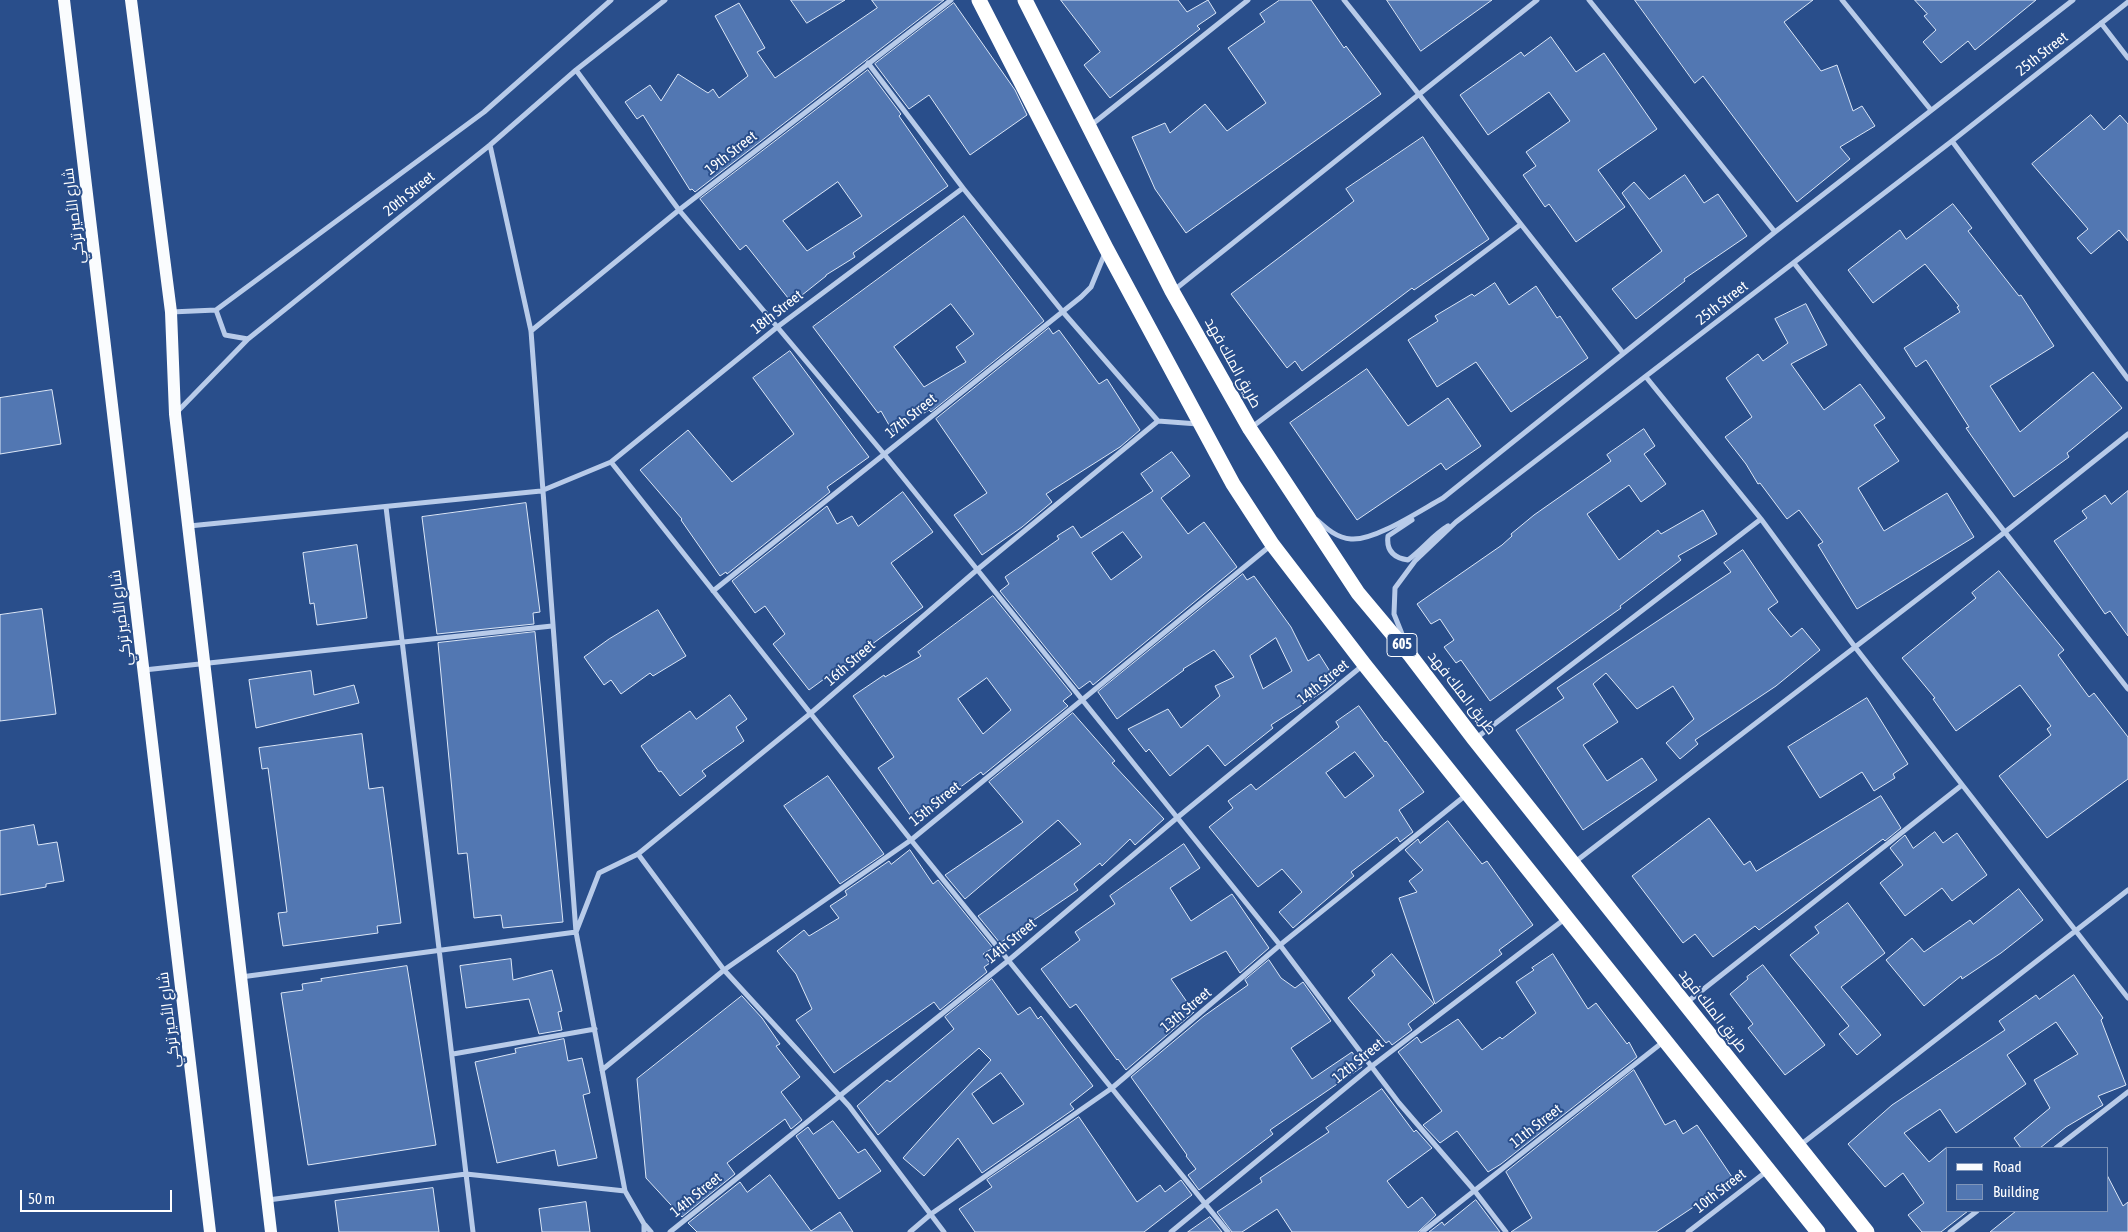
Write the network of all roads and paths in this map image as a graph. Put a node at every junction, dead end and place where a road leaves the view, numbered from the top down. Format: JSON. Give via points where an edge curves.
{"nodes":[{"id":1,"x":64,"y":0,"type":"edge"},
{"id":2,"x":131,"y":0,"type":"edge"},
{"id":3,"x":611,"y":0,"type":"edge"},
{"id":4,"x":665,"y":0,"type":"edge"},
{"id":5,"x":951,"y":0,"type":"edge"},
{"id":6,"x":979,"y":0,"type":"edge"},
{"id":7,"x":1025,"y":0,"type":"edge"},
{"id":8,"x":1248,"y":0,"type":"edge"},
{"id":9,"x":1344,"y":0,"type":"edge"},
{"id":10,"x":1537,"y":0,"type":"edge"},
{"id":11,"x":1589,"y":0,"type":"edge"},
{"id":12,"x":1842,"y":0,"type":"edge"},
{"id":13,"x":2073,"y":0,"type":"edge"},
{"id":14,"x":2128,"y":2,"type":"edge"},
{"id":15,"x":2101,"y":24,"type":"junction"},
{"id":16,"x":2128,"y":58,"type":"edge"},
{"id":17,"x":868,"y":63,"type":"junction"},
{"id":18,"x":576,"y":70,"type":"junction"},
{"id":19,"x":1420,"y":94,"type":"junction"},
{"id":20,"x":1931,"y":110,"type":"junction"},
{"id":21,"x":1089,"y":126,"type":"junction"},
{"id":22,"x":1952,"y":141,"type":"junction"},
{"id":23,"x":490,"y":145,"type":"junction"},
{"id":24,"x":963,"y":188,"type":"junction"},
{"id":25,"x":679,"y":210,"type":"junction"},
{"id":26,"x":1520,"y":225,"type":"junction"},
{"id":27,"x":1775,"y":232,"type":"junction"},
{"id":28,"x":1106,"y":248,"type":"junction"},
{"id":29,"x":1794,"y":263,"type":"junction"},
{"id":30,"x":1172,"y":291,"type":"junction"},
{"id":31,"x":216,"y":310,"type":"junction"},
{"id":32,"x":171,"y":312,"type":"junction"},
{"id":33,"x":1063,"y":312,"type":"junction"},
{"id":34,"x":776,"y":328,"type":"junction"},
{"id":35,"x":531,"y":331,"type":"junction"},
{"id":36,"x":248,"y":339,"type":"junction"},
{"id":37,"x":1623,"y":353,"type":"junction"},
{"id":38,"x":1646,"y":377,"type":"junction"},
{"id":39,"x":2128,"y":379,"type":"edge"},
{"id":40,"x":175,"y":414,"type":"junction"},
{"id":41,"x":1158,"y":421,"type":"junction"},
{"id":42,"x":1201,"y":424,"type":"junction"},
{"id":43,"x":1250,"y":429,"type":"junction"},
{"id":44,"x":2128,"y":434,"type":"edge"},
{"id":45,"x":884,"y":454,"type":"junction"},
{"id":46,"x":611,"y":462,"type":"junction"},
{"id":47,"x":542,"y":491,"type":"junction"},
{"id":48,"x":1443,"y":498,"type":"junction"},
{"id":49,"x":386,"y":507,"type":"junction"},
{"id":50,"x":1303,"y":508,"type":"junction"},
{"id":51,"x":1761,"y":519,"type":"junction"},
{"id":52,"x":1456,"y":522,"type":"junction"},
{"id":53,"x":188,"y":526,"type":"junction"},
{"id":54,"x":2006,"y":532,"type":"junction"},
{"id":55,"x":1272,"y":544,"type":"junction"},
{"id":56,"x":978,"y":569,"type":"junction"},
{"id":57,"x":713,"y":591,"type":"junction"},
{"id":58,"x":552,"y":626,"type":"junction"},
{"id":59,"x":402,"y":642,"type":"junction"},
{"id":60,"x":1855,"y":647,"type":"junction"},
{"id":61,"x":1410,"y":656,"type":"junction"},
{"id":62,"x":205,"y":663,"type":"junction"},
{"id":63,"x":1364,"y":664,"type":"junction"},
{"id":64,"x":144,"y":670,"type":"junction"},
{"id":65,"x":2128,"y":689,"type":"edge"},
{"id":66,"x":1082,"y":699,"type":"junction"},
{"id":67,"x":811,"y":713,"type":"junction"},
{"id":68,"x":1474,"y":739,"type":"junction"},
{"id":69,"x":1962,"y":785,"type":"junction"},
{"id":70,"x":1468,"y":794,"type":"junction"},
{"id":71,"x":1178,"y":817,"type":"junction"},
{"id":72,"x":911,"y":840,"type":"junction"},
{"id":73,"x":638,"y":854,"type":"junction"},
{"id":74,"x":1574,"y":862,"type":"junction"},
{"id":75,"x":2128,"y":890,"type":"edge"},
{"id":76,"x":1567,"y":918,"type":"junction"},
{"id":77,"x":2076,"y":931,"type":"junction"},
{"id":78,"x":576,"y":932,"type":"junction"},
{"id":79,"x":1280,"y":945,"type":"junction"},
{"id":80,"x":439,"y":950,"type":"junction"},
{"id":81,"x":1009,"y":960,"type":"junction"},
{"id":82,"x":724,"y":970,"type":"junction"},
{"id":83,"x":241,"y":978,"type":"junction"},
{"id":84,"x":2128,"y":998,"type":"edge"},
{"id":85,"x":1685,"y":1004,"type":"junction"},
{"id":86,"x":595,"y":1029,"type":"junction"},
{"id":87,"x":1666,"y":1040,"type":"junction"},
{"id":88,"x":453,"y":1054,"type":"junction"},
{"id":89,"x":1372,"y":1066,"type":"junction"},
{"id":90,"x":602,"y":1070,"type":"junction"},
{"id":91,"x":1112,"y":1088,"type":"junction"},
{"id":92,"x":2128,"y":1092,"type":"edge"},
{"id":93,"x":839,"y":1095,"type":"junction"},
{"id":94,"x":1799,"y":1146,"type":"junction"},
{"id":95,"x":2057,"y":1147,"type":"edge"},
{"id":96,"x":1768,"y":1170,"type":"junction"},
{"id":97,"x":466,"y":1174,"type":"junction"},
{"id":98,"x":1474,"y":1190,"type":"junction"},
{"id":99,"x":625,"y":1191,"type":"junction"},
{"id":100,"x":267,"y":1200,"type":"junction"},
{"id":101,"x":1205,"y":1204,"type":"junction"},
{"id":102,"x":1976,"y":1212,"type":"edge"},
{"id":103,"x":931,"y":1214,"type":"junction"},
{"id":104,"x":644,"y":1224,"type":"junction"},
{"id":105,"x":210,"y":1232,"type":"edge"},
{"id":106,"x":271,"y":1232,"type":"edge"},
{"id":107,"x":473,"y":1232,"type":"edge"},
{"id":108,"x":644,"y":1232,"type":"edge"},
{"id":109,"x":651,"y":1232,"type":"edge"},
{"id":110,"x":670,"y":1232,"type":"edge"},
{"id":111,"x":910,"y":1232,"type":"edge"},
{"id":112,"x":944,"y":1232,"type":"edge"},
{"id":113,"x":1171,"y":1232,"type":"edge"},
{"id":114,"x":1228,"y":1232,"type":"edge"},
{"id":115,"x":1422,"y":1232,"type":"edge"},
{"id":116,"x":1506,"y":1232,"type":"edge"},
{"id":117,"x":1688,"y":1232,"type":"edge"},
{"id":118,"x":1818,"y":1232,"type":"edge"},
{"id":119,"x":1867,"y":1232,"type":"edge"},
{"id":120,"x":1950,"y":1232,"type":"edge"}],
"edges":[{"from":1,"to":64,"type":"main road","name":"شارع الأمير تركي"},
{"from":2,"to":32,"type":"main road"},
{"from":3,"to":31,"type":"street","name":"20th Street","via":[[484,112]]},
{"from":4,"to":18,"type":"street","name":"20th Street"},
{"from":5,"to":17,"type":"street","name":"19th Street"},
{"from":6,"to":28,"type":"highway"},
{"from":7,"to":21,"type":"highway","name":"طريق الملك فهد","number":"605"},
{"from":8,"to":21,"type":"street"},
{"from":9,"to":19,"type":"street"},
{"from":10,"to":19,"type":"street"},
{"from":11,"to":27,"type":"street"},
{"from":12,"to":20,"type":"street"},
{"from":13,"to":20,"type":"street","name":"25th Street"},
{"from":14,"to":15,"type":"street","name":"25th Street"},
{"from":15,"to":16,"type":"street"},
{"from":15,"to":22,"type":"street","name":"25th Street"},
{"from":17,"to":24,"type":"street"},
{"from":17,"to":25,"type":"street","name":"19th Street"},
{"from":18,"to":23,"type":"street","name":"20th Street"},
{"from":18,"to":25,"type":"street"},
{"from":19,"to":26,"type":"street"},
{"from":19,"to":30,"type":"street"},
{"from":20,"to":27,"type":"street","name":"25th Street"},
{"from":21,"to":30,"type":"highway","name":"طريق الملك فهد","number":"605"},
{"from":22,"to":29,"type":"street","name":"25th Street"},
{"from":22,"to":39,"type":"street"},
{"from":23,"to":35,"type":"street"},
{"from":23,"to":36,"type":"street","name":"20th Street"},
{"from":24,"to":33,"type":"street"},
{"from":24,"to":34,"type":"street","name":"18th Street"},
{"from":25,"to":34,"type":"street"},
{"from":25,"to":35,"type":"street","name":"19th Street"},
{"from":26,"to":37,"type":"street"},
{"from":26,"to":43,"type":"street"},
{"from":27,"to":37,"type":"street","name":"25th Street"},
{"from":28,"to":33,"type":"street","name":"17th Street","via":[[1091,287]]},
{"from":28,"to":42,"type":"highway"},
{"from":29,"to":38,"type":"street","name":"25th Street"},
{"from":29,"to":54,"type":"street"},
{"from":30,"to":43,"type":"highway","name":"طريق الملك فهد","number":"605"},
{"from":31,"to":32,"type":"street"},
{"from":31,"to":36,"type":"street","via":[[224,335]]},
{"from":32,"to":40,"type":"main road"},
{"from":33,"to":41,"type":"street"},
{"from":33,"to":45,"type":"street","name":"17th Street"},
{"from":34,"to":45,"type":"street"},
{"from":34,"to":46,"type":"street","name":"18th Street"},
{"from":35,"to":47,"type":"street"},
{"from":36,"to":40,"type":"street","name":"20th Street"},
{"from":37,"to":48,"type":"street","name":"25th Street"},
{"from":38,"to":51,"type":"street"},
{"from":38,"to":52,"type":"street","name":"25th Street"},
{"from":40,"to":53,"type":"main road"},
{"from":41,"to":42,"type":"street"},
{"from":41,"to":56,"type":"street","name":"16th Street"},
{"from":42,"to":55,"type":"highway","via":[[1232,484]]},
{"from":43,"to":50,"type":"highway","name":"طريق الملك فهد","number":"605"},
{"from":44,"to":54,"type":"street"},
{"from":45,"to":56,"type":"street"},
{"from":45,"to":57,"type":"street","name":"17th Street"},
{"from":46,"to":47,"type":"street","name":"18th Street"},
{"from":46,"to":57,"type":"street"},
{"from":47,"to":49,"type":"street","name":"18th Street"},
{"from":47,"to":58,"type":"street"},
{"from":48,"to":50,"type":"street","name":"25th Street","via":[[1370,536],[1351,539],[1334,534]]},
{"from":48,"to":52,"type":"street","via":[[1388,536],[1387,545],[1391,553],[1408,560],[1438,532]]},
{"from":49,"to":53,"type":"street","name":"18th Street"},
{"from":49,"to":59,"type":"street"},
{"from":50,"to":61,"type":"highway","name":"طريق الملك فهد","number":"605","via":[[1358,594]]},
{"from":51,"to":60,"type":"street"},
{"from":51,"to":68,"type":"street"},
{"from":52,"to":61,"type":"street","name":"25th Street","via":[[1415,561],[1395,588],[1394,614]]},
{"from":53,"to":62,"type":"main road"},
{"from":54,"to":60,"type":"street"},
{"from":54,"to":65,"type":"street"},
{"from":55,"to":63,"type":"highway"},
{"from":55,"to":66,"type":"street","name":"15th Street"},
{"from":56,"to":66,"type":"street"},
{"from":56,"to":67,"type":"street","name":"16th Street"},
{"from":57,"to":67,"type":"street"},
{"from":58,"to":59,"type":"street"},
{"from":58,"to":78,"type":"street"},
{"from":59,"to":62,"type":"street"},
{"from":59,"to":80,"type":"street"},
{"from":60,"to":69,"type":"street"},
{"from":60,"to":74,"type":"street"},
{"from":61,"to":68,"type":"highway","name":"طريق الملك فهد","number":"605"},
{"from":62,"to":64,"type":"street"},
{"from":62,"to":83,"type":"main road"},
{"from":63,"to":70,"type":"highway"},
{"from":63,"to":71,"type":"street","name":"14th Street"},
{"from":64,"to":105,"type":"main road","name":"شارع الأمير تركي"},
{"from":66,"to":71,"type":"street"},
{"from":66,"to":72,"type":"street","name":"15th Street"},
{"from":67,"to":72,"type":"street"},
{"from":67,"to":73,"type":"street","name":"16th Street"},
{"from":68,"to":74,"type":"highway","name":"طريق الملك فهد","number":"605"},
{"from":69,"to":77,"type":"street"},
{"from":69,"to":85,"type":"street"},
{"from":70,"to":76,"type":"highway"},
{"from":70,"to":79,"type":"street","name":"13th Street"},
{"from":71,"to":79,"type":"street"},
{"from":71,"to":81,"type":"street","name":"14th Street"},
{"from":72,"to":81,"type":"street"},
{"from":72,"to":82,"type":"street","name":"15th Street"},
{"from":73,"to":78,"type":"street","name":"16th Street","via":[[599,873]]},
{"from":73,"to":82,"type":"street"},
{"from":74,"to":85,"type":"highway","name":"طريق الملك فهد","number":"605"},
{"from":75,"to":77,"type":"street"},
{"from":76,"to":87,"type":"highway"},
{"from":76,"to":89,"type":"street","name":"12th Street"},
{"from":77,"to":84,"type":"street"},
{"from":77,"to":94,"type":"street"},
{"from":78,"to":80,"type":"street"},
{"from":78,"to":86,"type":"street"},
{"from":79,"to":89,"type":"street"},
{"from":79,"to":91,"type":"street","name":"13th Street"},
{"from":80,"to":83,"type":"street"},
{"from":80,"to":88,"type":"street"},
{"from":81,"to":91,"type":"street"},
{"from":81,"to":93,"type":"street","name":"14th Street"},
{"from":82,"to":90,"type":"street","name":"15th Street"},
{"from":82,"to":93,"type":"street"},
{"from":83,"to":100,"type":"main road"},
{"from":85,"to":94,"type":"highway","name":"طريق الملك فهد","number":"605"},
{"from":86,"to":88,"type":"street"},
{"from":86,"to":90,"type":"street"},
{"from":87,"to":96,"type":"highway"},
{"from":87,"to":98,"type":"street","name":"11th Street"},
{"from":88,"to":97,"type":"street"},
{"from":89,"to":98,"type":"street"},
{"from":89,"to":101,"type":"street","name":"12th Street"},
{"from":90,"to":99,"type":"street"},
{"from":91,"to":101,"type":"street"},
{"from":91,"to":103,"type":"street","name":"13th Street"},
{"from":92,"to":95,"type":"street"},
{"from":93,"to":103,"type":"street"},
{"from":93,"to":110,"type":"street","name":"14th Street"},
{"from":94,"to":119,"type":"highway","name":"طريق الملك فهد","number":"605"},
{"from":96,"to":117,"type":"street","name":"10th Street"},
{"from":96,"to":118,"type":"highway"},
{"from":97,"to":99,"type":"street"},
{"from":97,"to":100,"type":"street"},
{"from":97,"to":107,"type":"street"},
{"from":98,"to":115,"type":"street","name":"11th Street"},
{"from":98,"to":116,"type":"street"},
{"from":99,"to":104,"type":"street"},
{"from":100,"to":106,"type":"main road"},
{"from":101,"to":113,"type":"street","name":"12th Street"},
{"from":101,"to":114,"type":"street"},
{"from":102,"to":120,"type":"street"},
{"from":103,"to":111,"type":"street","name":"13th Street"},
{"from":103,"to":112,"type":"street"},
{"from":104,"to":108,"type":"street"},
{"from":104,"to":109,"type":"street"}]}
